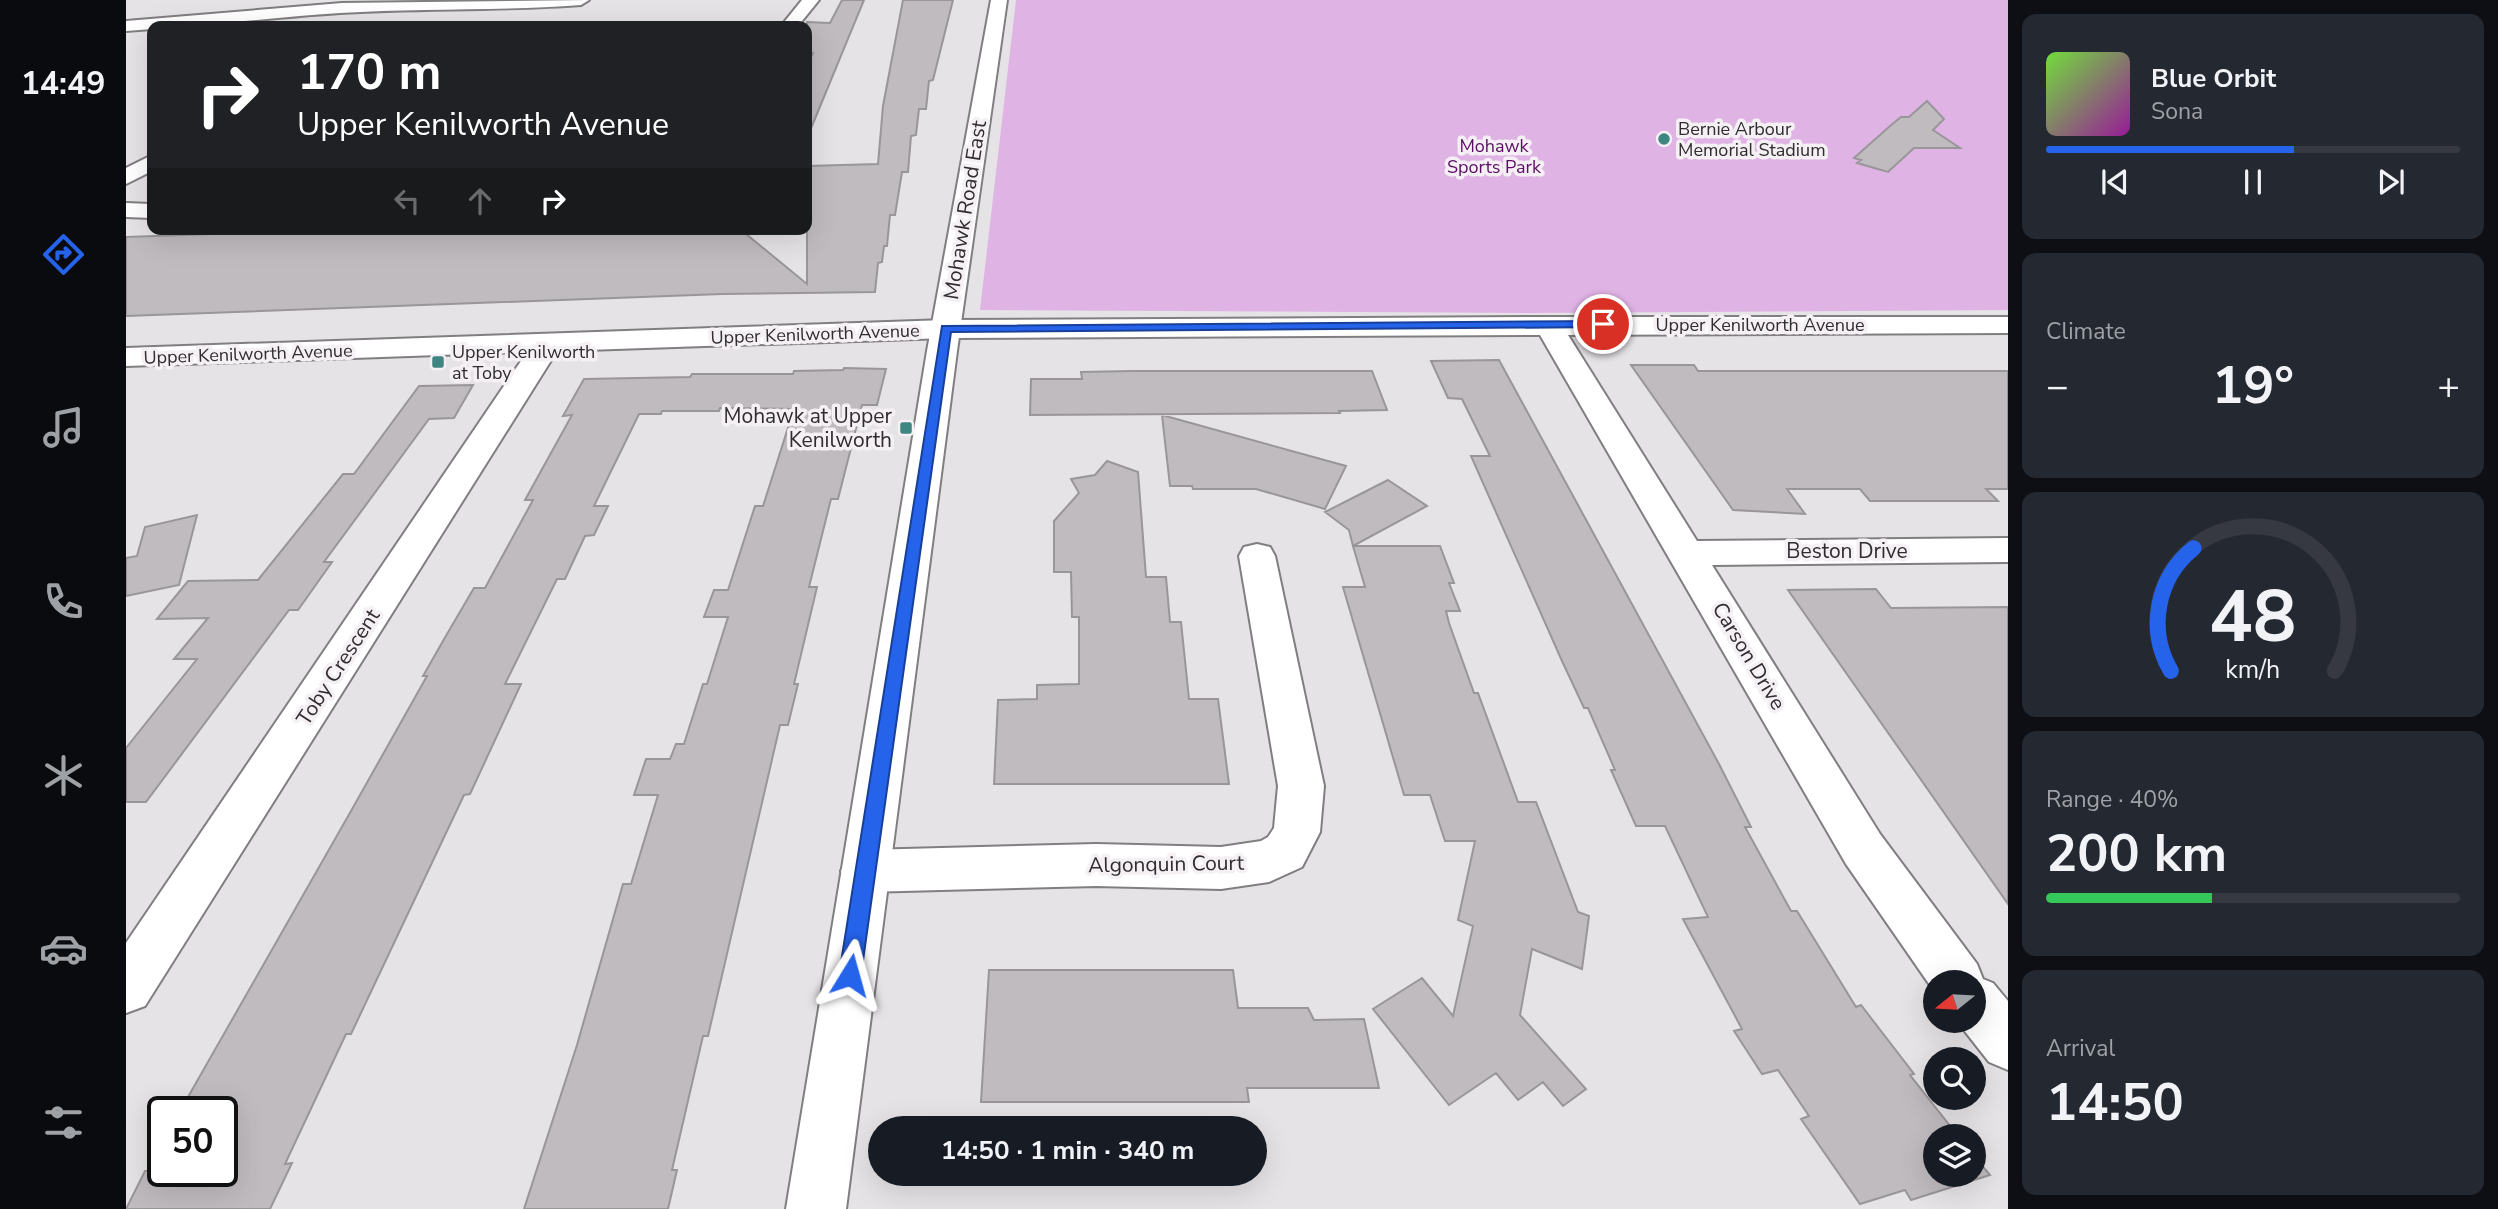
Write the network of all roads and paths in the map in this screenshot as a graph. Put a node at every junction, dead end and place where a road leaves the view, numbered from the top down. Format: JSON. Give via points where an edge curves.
{"nodes":[{"id":1,"x":581,"y":0,"type":"edge"},
{"id":2,"x":811,"y":0,"type":"edge"},
{"id":3,"x":999,"y":0,"type":"edge"},
{"id":4,"x":519,"y":5,"type":"junction"},
{"id":5,"x":263,"y":19,"type":"edge"},
{"id":6,"x":224,"y":21,"type":"edge"},
{"id":7,"x":511,"y":21,"type":"edge"},
{"id":8,"x":793,"y":21,"type":"edge"},
{"id":9,"x":147,"y":25,"type":"edge"},
{"id":10,"x":126,"y":26,"type":"edge"},
{"id":11,"x":147,"y":165,"type":"edge"},
{"id":12,"x":126,"y":177,"type":"edge"},
{"id":13,"x":126,"y":210,"type":"edge"},
{"id":14,"x":147,"y":211,"type":"edge"},
{"id":15,"x":1548,"y":325,"type":"junction"},
{"id":16,"x":2008,"y":325,"type":"edge"},
{"id":17,"x":946,"y":329,"type":"junction"},
{"id":18,"x":547,"y":344,"type":"junction"},
{"id":19,"x":126,"y":357,"type":"edge"},
{"id":20,"x":2008,"y":550,"type":"edge"},
{"id":21,"x":1686,"y":553,"type":"junction"},
{"id":22,"x":1256,"y":556,"type":"dead end"},
{"id":23,"x":866,"y":871,"type":"junction"},
{"id":24,"x":1949,"y":970,"type":"edge"},
{"id":25,"x":126,"y":988,"type":"edge"},
{"id":26,"x":1986,"y":1016,"type":"edge"},
{"id":27,"x":2008,"y":1043,"type":"edge"},
{"id":28,"x":816,"y":1209,"type":"edge"}],
"edges":[{"from":1,"to":4,"type":"street"},
{"from":2,"to":8,"type":"street"},
{"from":3,"to":17,"type":"street","name":"Mohawk Road East"},
{"from":4,"to":5,"type":"street","via":[[342,8]]},
{"from":4,"to":7,"type":"street"},
{"from":5,"to":6,"type":"street"},
{"from":9,"to":10,"type":"street"},
{"from":11,"to":12,"type":"street"},
{"from":13,"to":14,"type":"street"},
{"from":15,"to":16,"type":"street","name":"Upper Kenilworth Avenue"},
{"from":15,"to":17,"type":"street","name":"Upper Kenilworth Avenue"},
{"from":15,"to":21,"type":"street","name":"Carson Drive"},
{"from":17,"to":18,"type":"street","name":"Upper Kenilworth Avenue"},
{"from":17,"to":23,"type":"street","name":"Mohawk Road East"},
{"from":18,"to":19,"type":"street","name":"Upper Kenilworth Avenue"},
{"from":18,"to":25,"type":"street","name":"Toby Crescent"},
{"from":20,"to":21,"type":"street","name":"Beston Drive"},
{"from":21,"to":24,"type":"street","name":"Carson Drive","via":[[1863,849]]},
{"from":22,"to":23,"type":"street","name":"Algonquin Court","via":[[1301,786],[1297,832],[1285,852],[1269,861],[1221,868],[1096,865]]},
{"from":23,"to":28,"type":"street","name":"Mohawk Road East"},
{"from":26,"to":27,"type":"street"}]}
